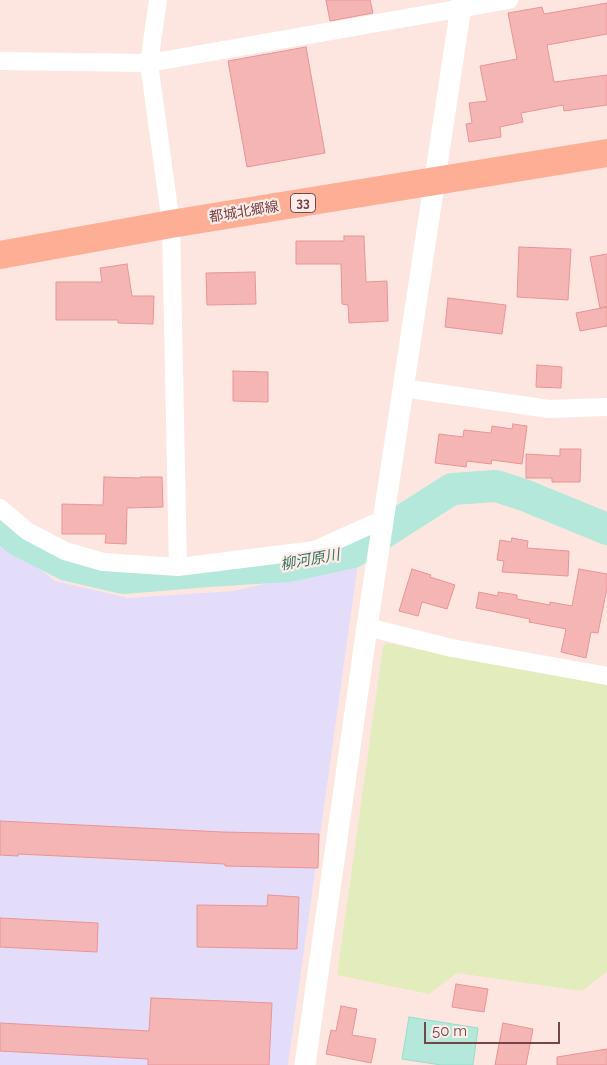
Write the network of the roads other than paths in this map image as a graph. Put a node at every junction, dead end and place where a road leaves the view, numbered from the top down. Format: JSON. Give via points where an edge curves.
{"nodes":[{"id":1,"x":158,"y":0,"type":"edge"},
{"id":2,"x":509,"y":0,"type":"edge"},
{"id":3,"x":461,"y":4,"type":"edge"},
{"id":4,"x":0,"y":60,"type":"edge"},
{"id":5,"x":148,"y":62,"type":"junction"},
{"id":6,"x":607,"y":153,"type":"edge"},
{"id":7,"x":434,"y":182,"type":"junction"},
{"id":8,"x":171,"y":224,"type":"junction"},
{"id":9,"x":0,"y":255,"type":"edge"},
{"id":10,"x":403,"y":388,"type":"junction"},
{"id":11,"x":607,"y":408,"type":"edge"},
{"id":12,"x":0,"y":508,"type":"edge"},
{"id":13,"x":384,"y":519,"type":"junction"},
{"id":14,"x":178,"y":567,"type":"junction"},
{"id":15,"x":368,"y":627,"type":"junction"},
{"id":16,"x":607,"y":676,"type":"edge"},
{"id":17,"x":305,"y":1065,"type":"edge"}],
"edges":[{"from":1,"to":5,"type":"street"},
{"from":2,"to":3,"type":"street"},
{"from":3,"to":5,"type":"street"},
{"from":3,"to":7,"type":"street"},
{"from":4,"to":5,"type":"street"},
{"from":5,"to":8,"type":"street"},
{"from":6,"to":7,"type":"main road","name":"都城北郷線","number":"33"},
{"from":7,"to":8,"type":"main road","name":"都城北郷線","number":"33"},
{"from":7,"to":10,"type":"street"},
{"from":8,"to":9,"type":"main road","name":"都城北郷線","number":"33"},
{"from":8,"to":14,"type":"street"},
{"from":10,"to":11,"type":"street","via":[[549,409]]},
{"from":10,"to":13,"type":"street"},
{"from":12,"to":14,"type":"street","via":[[27,531],[65,551],[103,562]]},
{"from":13,"to":14,"type":"street","via":[[315,550]]},
{"from":13,"to":15,"type":"street"},
{"from":15,"to":16,"type":"street","via":[[452,648]]},
{"from":15,"to":17,"type":"street"}]}
